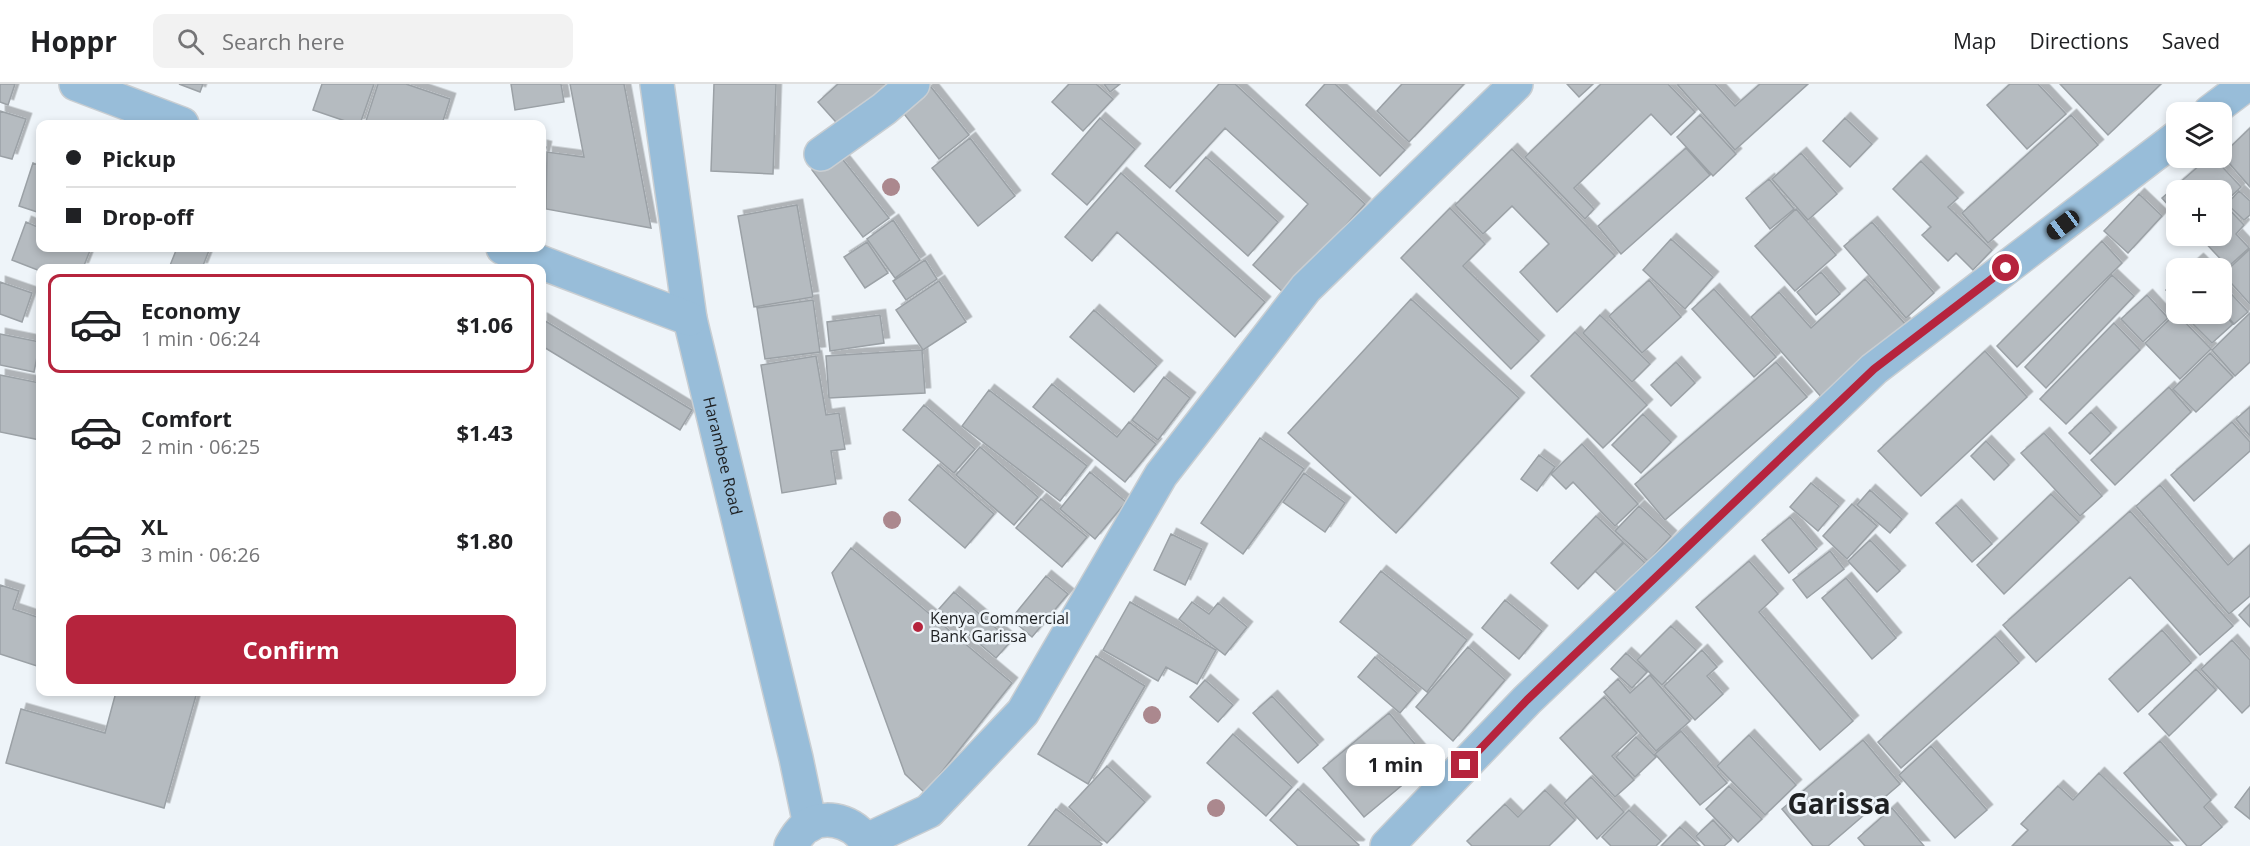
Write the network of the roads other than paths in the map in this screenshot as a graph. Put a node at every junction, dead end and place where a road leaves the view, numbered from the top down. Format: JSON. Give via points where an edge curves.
{"nodes":[{"id":1,"x":76,"y":84,"type":"edge"},
{"id":2,"x":657,"y":84,"type":"edge"},
{"id":3,"x":913,"y":84,"type":"edge"},
{"id":4,"x":1516,"y":84,"type":"edge"},
{"id":5,"x":2247,"y":84,"type":"edge"},
{"id":6,"x":2223,"y":102,"type":"edge"},
{"id":7,"x":171,"y":120,"type":"edge"},
{"id":8,"x":2166,"y":146,"type":"edge"},
{"id":9,"x":821,"y":154,"type":"dead end"},
{"id":10,"x":514,"y":252,"type":"edge"},
{"id":11,"x":545,"y":264,"type":"edge"},
{"id":12,"x":546,"y":264,"type":"edge"},
{"id":13,"x":690,"y":319,"type":"junction"},
{"id":14,"x":800,"y":835,"type":"edge"},
{"id":15,"x":866,"y":844,"type":"edge"},
{"id":16,"x":1387,"y":846,"type":"edge"}],
"edges":[{"from":1,"to":7,"type":"street"},
{"from":2,"to":13,"type":"street","name":"Harambee Road"},
{"from":3,"to":9,"type":"street"},
{"from":4,"to":15,"type":"street","via":[[1306,288],[1161,475],[1023,712],[929,811]]},
{"from":5,"to":6,"type":"street"},
{"from":8,"to":16,"type":"street","via":[[1874,369],[1527,700]]},
{"from":10,"to":11,"type":"street"},
{"from":12,"to":13,"type":"street"},
{"from":13,"to":14,"type":"street","name":"Harambee Road","via":[[796,758]]},
{"from":14,"to":15,"type":"street","via":[[824,820],[840,822],[855,829]]}]}
